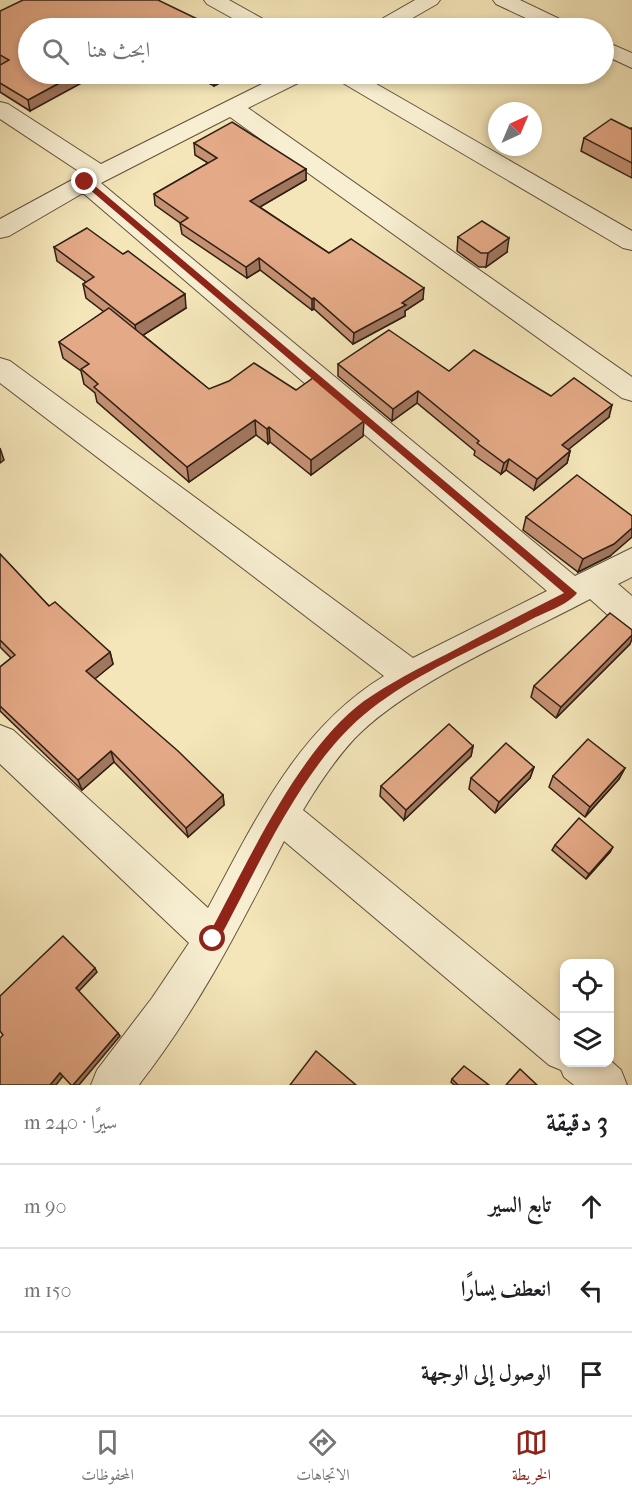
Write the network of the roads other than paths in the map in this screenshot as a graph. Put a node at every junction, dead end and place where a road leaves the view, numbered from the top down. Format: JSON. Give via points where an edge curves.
{"nodes":[{"id":1,"x":214,"y":0,"type":"edge"},
{"id":2,"x":430,"y":0,"type":"edge"},
{"id":3,"x":503,"y":0,"type":"edge"},
{"id":4,"x":247,"y":18,"type":"edge"},
{"id":5,"x":398,"y":18,"type":"edge"},
{"id":6,"x":542,"y":18,"type":"edge"},
{"id":7,"x":614,"y":52,"type":"edge"},
{"id":8,"x":632,"y":61,"type":"edge"},
{"id":9,"x":278,"y":84,"type":"edge"},
{"id":10,"x":361,"y":84,"type":"edge"},
{"id":11,"x":231,"y":107,"type":"junction"},
{"id":12,"x":0,"y":109,"type":"edge"},
{"id":13,"x":92,"y":178,"type":"junction"},
{"id":14,"x":0,"y":230,"type":"edge"},
{"id":15,"x":632,"y":242,"type":"edge"},
{"id":16,"x":0,"y":369,"type":"edge"},
{"id":17,"x":632,"y":391,"type":"edge"},
{"id":18,"x":632,"y":561,"type":"edge"},
{"id":19,"x":583,"y":588,"type":"junction"},
{"id":20,"x":632,"y":616,"type":"edge"},
{"id":21,"x":412,"y":677,"type":"junction"},
{"id":22,"x":0,"y":741,"type":"edge"},
{"id":23,"x":281,"y":815,"type":"junction"},
{"id":24,"x":213,"y":939,"type":"junction"},
{"id":25,"x":560,"y":1047,"type":"edge"},
{"id":26,"x":585,"y":1067,"type":"edge"},
{"id":27,"x":112,"y":1085,"type":"edge"},
{"id":28,"x":606,"y":1085,"type":"edge"}],
"edges":[{"from":1,"to":4,"type":"street"},
{"from":2,"to":5,"type":"street"},
{"from":3,"to":6,"type":"street"},
{"from":7,"to":8,"type":"street"},
{"from":9,"to":11,"type":"street"},
{"from":10,"to":15,"type":"street"},
{"from":11,"to":13,"type":"street"},
{"from":11,"to":17,"type":"street"},
{"from":12,"to":13,"type":"street"},
{"from":13,"to":14,"type":"street"},
{"from":13,"to":19,"type":"street"},
{"from":16,"to":21,"type":"street"},
{"from":18,"to":19,"type":"street"},
{"from":19,"to":20,"type":"street"},
{"from":19,"to":21,"type":"street"},
{"from":21,"to":23,"type":"street","via":[[368,705],[342,728],[317,757]]},
{"from":22,"to":24,"type":"street"},
{"from":23,"to":24,"type":"street"},
{"from":23,"to":25,"type":"street"},
{"from":24,"to":27,"type":"street"},
{"from":26,"to":28,"type":"street"}]}
